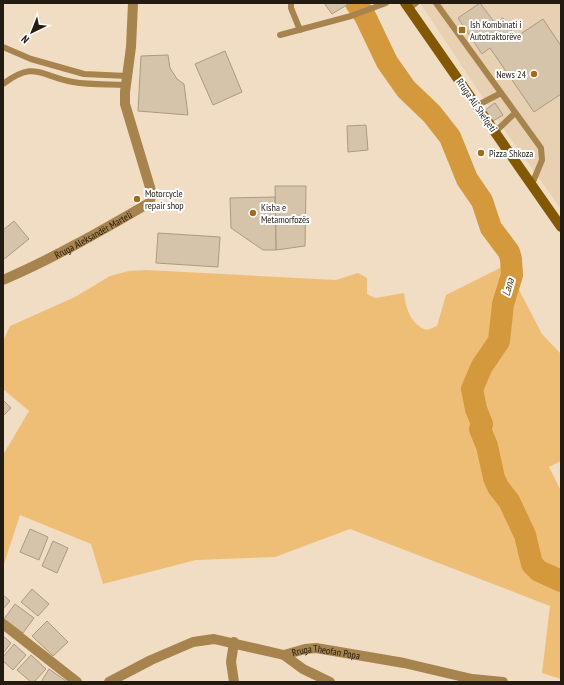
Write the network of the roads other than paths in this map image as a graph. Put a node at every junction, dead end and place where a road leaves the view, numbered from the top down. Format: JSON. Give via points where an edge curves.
{"nodes":[{"id":1,"x":133,"y":3,"type":"edge"},
{"id":2,"x":291,"y":3,"type":"edge"},
{"id":3,"x":386,"y":3,"type":"edge"},
{"id":4,"x":436,"y":3,"type":"edge"},
{"id":5,"x":410,"y":5,"type":"edge"},
{"id":6,"x":300,"y":30,"type":"junction"},
{"id":7,"x":280,"y":35,"type":"dead end"},
{"id":8,"x":3,"y":47,"type":"edge"},
{"id":9,"x":126,"y":80,"type":"junction"},
{"id":10,"x":3,"y":84,"type":"edge"},
{"id":11,"x":501,"y":93,"type":"junction"},
{"id":12,"x":478,"y":105,"type":"junction"},
{"id":13,"x":515,"y":113,"type":"junction"},
{"id":14,"x":495,"y":132,"type":"junction"},
{"id":15,"x":532,"y":184,"type":"junction"},
{"id":16,"x":561,"y":227,"type":"edge"},
{"id":17,"x":3,"y":280,"type":"edge"},
{"id":18,"x":3,"y":624,"type":"edge"},
{"id":19,"x":234,"y":642,"type":"junction"},
{"id":20,"x":284,"y":655,"type":"junction"},
{"id":21,"x":77,"y":682,"type":"edge"},
{"id":22,"x":109,"y":682,"type":"edge"},
{"id":23,"x":234,"y":682,"type":"edge"},
{"id":24,"x":330,"y":682,"type":"edge"},
{"id":25,"x":503,"y":682,"type":"edge"}],
"edges":[{"from":1,"to":9,"type":"street","name":"Rruga Aleksandër Marteli"},
{"from":2,"to":6,"type":"lane"},
{"from":3,"to":6,"type":"lane"},
{"from":4,"to":11,"type":"lane"},
{"from":5,"to":12,"type":"main road","name":"Rruga Ali Shefqeti"},
{"from":6,"to":7,"type":"lane"},
{"from":8,"to":9,"type":"lane","via":[[32,59],[84,74]]},
{"from":9,"to":10,"type":"lane","via":[[71,82],[41,72],[28,71]]},
{"from":9,"to":17,"type":"street","name":"Rruga Aleksandër Marteli","via":[[125,104],[152,194],[149,202],[107,228]]},
{"from":11,"to":12,"type":"lane"},
{"from":11,"to":13,"type":"lane"},
{"from":12,"to":14,"type":"main road","name":"Rruga Ali Shefqeti"},
{"from":13,"to":14,"type":"lane"},
{"from":13,"to":15,"type":"lane","via":[[541,148],[542,160]]},
{"from":14,"to":15,"type":"main road","name":"Rruga Ali Shefqeti"},
{"from":15,"to":16,"type":"main road","name":"Rruga Ali Shefqeti"},
{"from":18,"to":21,"type":"street"},
{"from":19,"to":20,"type":"street","name":"Rruga Theofan Popa"},
{"from":19,"to":22,"type":"street","name":"Rruga Theofan Popa","via":[[214,639],[193,642]]},
{"from":19,"to":23,"type":"street","via":[[231,662]]},
{"from":20,"to":24,"type":"street","via":[[303,669]]},
{"from":20,"to":25,"type":"street","name":"Rruga Theofan Popa","via":[[316,648],[404,663],[472,679]]}]}
